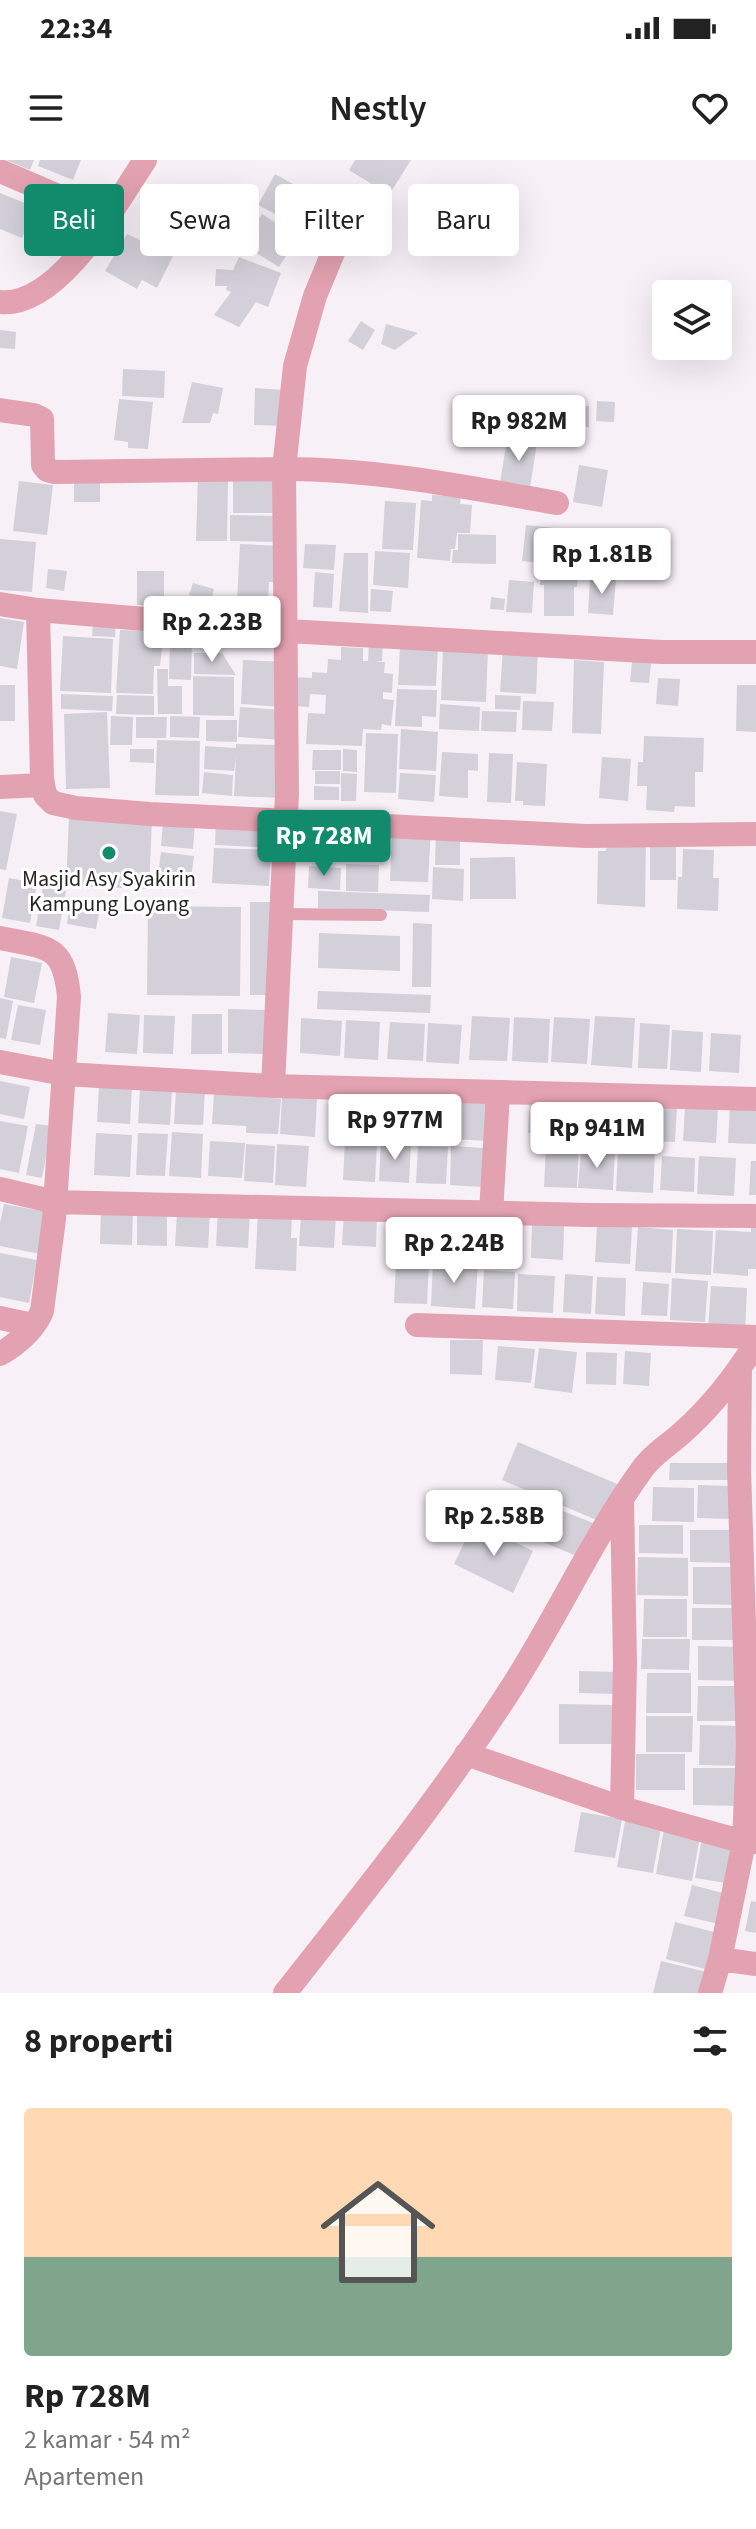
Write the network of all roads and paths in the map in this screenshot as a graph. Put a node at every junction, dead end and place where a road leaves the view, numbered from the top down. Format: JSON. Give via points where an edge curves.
{"nodes":[{"id":1,"x":145,"y":160,"type":"edge"},
{"id":2,"x":0,"y":171,"type":"edge"},
{"id":3,"x":30,"y":184,"type":"edge"},
{"id":4,"x":124,"y":192,"type":"edge"},
{"id":5,"x":81,"y":256,"type":"edge"},
{"id":6,"x":332,"y":256,"type":"edge"},
{"id":7,"x":0,"y":302,"type":"edge"},
{"id":8,"x":0,"y":410,"type":"edge"},
{"id":9,"x":284,"y":469,"type":"junction"},
{"id":10,"x":557,"y":503,"type":"dead end"},
{"id":11,"x":0,"y":604,"type":"edge"},
{"id":12,"x":38,"y":610,"type":"junction"},
{"id":13,"x":287,"y":631,"type":"junction"},
{"id":14,"x":756,"y":652,"type":"edge"},
{"id":15,"x":43,"y":785,"type":"junction"},
{"id":16,"x":0,"y":787,"type":"edge"},
{"id":17,"x":286,"y":821,"type":"junction"},
{"id":18,"x":756,"y":834,"type":"edge"},
{"id":19,"x":281,"y":914,"type":"junction"},
{"id":20,"x":381,"y":915,"type":"dead end"},
{"id":21,"x":0,"y":938,"type":"edge"},
{"id":22,"x":0,"y":1062,"type":"edge"},
{"id":23,"x":64,"y":1074,"type":"junction"},
{"id":24,"x":273,"y":1086,"type":"junction"},
{"id":25,"x":498,"y":1094,"type":"junction"},
{"id":26,"x":756,"y":1099,"type":"edge"},
{"id":27,"x":0,"y":1189,"type":"edge"},
{"id":28,"x":55,"y":1202,"type":"junction"},
{"id":29,"x":491,"y":1213,"type":"junction"},
{"id":30,"x":756,"y":1216,"type":"edge"},
{"id":31,"x":0,"y":1318,"type":"edge"},
{"id":32,"x":33,"y":1325,"type":"junction"},
{"id":33,"x":417,"y":1325,"type":"dead end"},
{"id":34,"x":756,"y":1340,"type":"edge"},
{"id":35,"x":0,"y":1354,"type":"edge"},
{"id":36,"x":745,"y":1372,"type":"edge"},
{"id":37,"x":622,"y":1499,"type":"junction"},
{"id":38,"x":466,"y":1754,"type":"junction"},
{"id":39,"x":622,"y":1808,"type":"junction"},
{"id":40,"x":750,"y":1842,"type":"edge"},
{"id":41,"x":720,"y":1959,"type":"junction"},
{"id":42,"x":756,"y":1964,"type":"edge"},
{"id":43,"x":285,"y":1993,"type":"edge"},
{"id":44,"x":710,"y":1993,"type":"edge"}],
"edges":[{"from":1,"to":4,"type":"street"},
{"from":2,"to":3,"type":"street"},
{"from":5,"to":7,"type":"street","via":[[32,296]]},
{"from":6,"to":9,"type":"street","via":[[295,366]]},
{"from":8,"to":9,"type":"street","via":[[42,419],[43,465],[55,472]]},
{"from":9,"to":10,"type":"street","via":[[396,476]]},
{"from":9,"to":13,"type":"street"},
{"from":11,"to":12,"type":"street"},
{"from":12,"to":13,"type":"street"},
{"from":12,"to":15,"type":"street"},
{"from":13,"to":14,"type":"street","via":[[662,652]]},
{"from":13,"to":17,"type":"street"},
{"from":15,"to":16,"type":"street"},
{"from":15,"to":17,"type":"street","via":[[53,803],[76,808]]},
{"from":17,"to":18,"type":"street","via":[[586,836]]},
{"from":17,"to":19,"type":"street"},
{"from":19,"to":20,"type":"lane"},
{"from":19,"to":24,"type":"street"},
{"from":21,"to":23,"type":"street","via":[[43,947],[61,959],[69,997]]},
{"from":22,"to":23,"type":"street"},
{"from":23,"to":24,"type":"street"},
{"from":23,"to":28,"type":"street"},
{"from":24,"to":25,"type":"street"},
{"from":25,"to":26,"type":"street"},
{"from":25,"to":29,"type":"street"},
{"from":27,"to":28,"type":"street"},
{"from":28,"to":29,"type":"street"},
{"from":28,"to":32,"type":"street","via":[[42,1311]]},
{"from":29,"to":30,"type":"street"},
{"from":31,"to":32,"type":"street"},
{"from":32,"to":35,"type":"street"},
{"from":33,"to":34,"type":"street"},
{"from":34,"to":36,"type":"street"},
{"from":36,"to":37,"type":"street","via":[[658,1451]]},
{"from":36,"to":40,"type":"street","via":[[739,1469]]},
{"from":37,"to":38,"type":"street","via":[[513,1685]]},
{"from":37,"to":39,"type":"street"},
{"from":38,"to":39,"type":"street"},
{"from":38,"to":43,"type":"street"},
{"from":39,"to":40,"type":"street"},
{"from":40,"to":41,"type":"street"},
{"from":41,"to":42,"type":"street"},
{"from":41,"to":44,"type":"street"}]}
